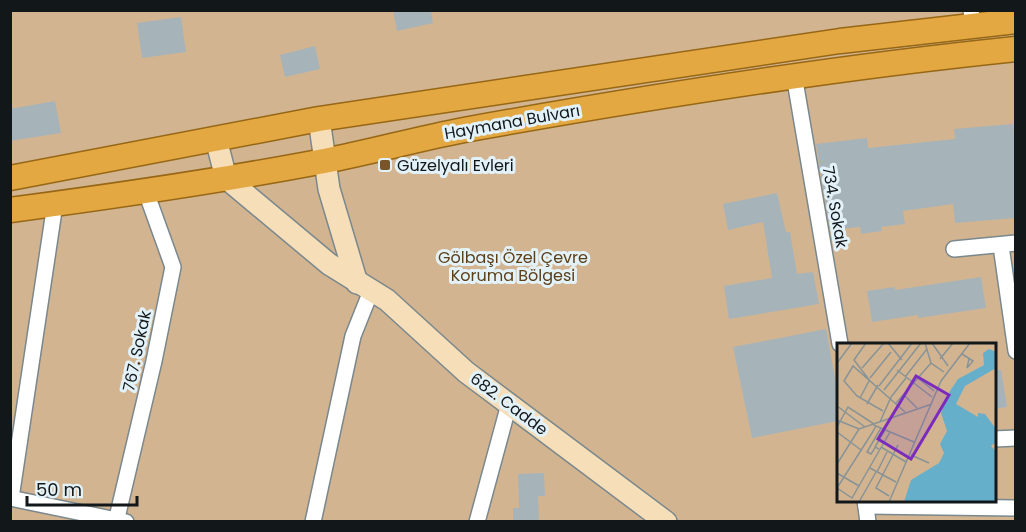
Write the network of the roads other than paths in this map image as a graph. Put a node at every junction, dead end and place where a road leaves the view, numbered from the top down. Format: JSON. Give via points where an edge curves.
{"nodes":[{"id":1,"x":972,"y":18,"type":"edge"},
{"id":2,"x":1016,"y":21,"type":"edge"},
{"id":3,"x":1016,"y":49,"type":"edge"},
{"id":4,"x":794,"y":75,"type":"junction"},
{"id":5,"x":319,"y":118,"type":"junction"},
{"id":6,"x":216,"y":139,"type":"junction"},
{"id":7,"x":324,"y":161,"type":"junction"},
{"id":8,"x":10,"y":178,"type":"edge"},
{"id":9,"x":226,"y":178,"type":"junction"},
{"id":10,"x":146,"y":192,"type":"junction"},
{"id":11,"x":55,"y":204,"type":"junction"},
{"id":12,"x":10,"y":210,"type":"edge"},
{"id":13,"x":1008,"y":244,"type":"edge"},
{"id":14,"x":954,"y":249,"type":"dead end"},
{"id":15,"x":364,"y":287,"type":"junction"},
{"id":16,"x":840,"y":343,"type":"edge"},
{"id":17,"x":1016,"y":351,"type":"edge"},
{"id":18,"x":509,"y":404,"type":"junction"},
{"id":19,"x":1016,"y":438,"type":"edge"},
{"id":20,"x":996,"y":439,"type":"edge"},
{"id":21,"x":11,"y":498,"type":"edge"},
{"id":22,"x":1016,"y":508,"type":"edge"},
{"id":23,"x":867,"y":510,"type":"edge"},
{"id":24,"x":120,"y":521,"type":"edge"},
{"id":25,"x":313,"y":522,"type":"edge"},
{"id":26,"x":477,"y":522,"type":"edge"},
{"id":27,"x":666,"y":522,"type":"edge"}],
"edges":[{"from":1,"to":2,"type":"highway","name":"Haymana Bulvarı"},
{"from":1,"to":5,"type":"highway","name":"Haymana Bulvarı"},
{"from":3,"to":4,"type":"highway","name":"Haymana Bulvarı"},
{"from":4,"to":7,"type":"highway","name":"Haymana Bulvarı","via":[[461,130]]},
{"from":4,"to":16,"type":"street","name":"734. Sokak"},
{"from":5,"to":6,"type":"highway","name":"Haymana Bulvarı"},
{"from":5,"to":7,"type":"main road"},
{"from":6,"to":8,"type":"highway","name":"Haymana Bulvarı"},
{"from":6,"to":9,"type":"main road"},
{"from":7,"to":9,"type":"highway","name":"Haymana Bulvarı"},
{"from":7,"to":15,"type":"main road","via":[[338,222]]},
{"from":9,"to":10,"type":"highway","name":"Haymana Bulvarı"},
{"from":9,"to":15,"type":"main road","name":"682. Cadde","via":[[329,264]]},
{"from":10,"to":11,"type":"highway","name":"Haymana Bulvarı"},
{"from":10,"to":24,"type":"street","name":"767. Sokak","via":[[173,267]]},
{"from":11,"to":12,"type":"highway","name":"Haymana Bulvarı"},
{"from":11,"to":21,"type":"street"},
{"from":13,"to":14,"type":"street"},
{"from":13,"to":17,"type":"street"},
{"from":15,"to":18,"type":"main road","name":"682. Cadde","via":[[387,300],[466,372]]},
{"from":15,"to":25,"type":"street"},
{"from":18,"to":26,"type":"street"},
{"from":18,"to":27,"type":"main road","name":"682. Cadde"},
{"from":19,"to":20,"type":"street"},
{"from":21,"to":24,"type":"street"},
{"from":22,"to":23,"type":"street"}]}
